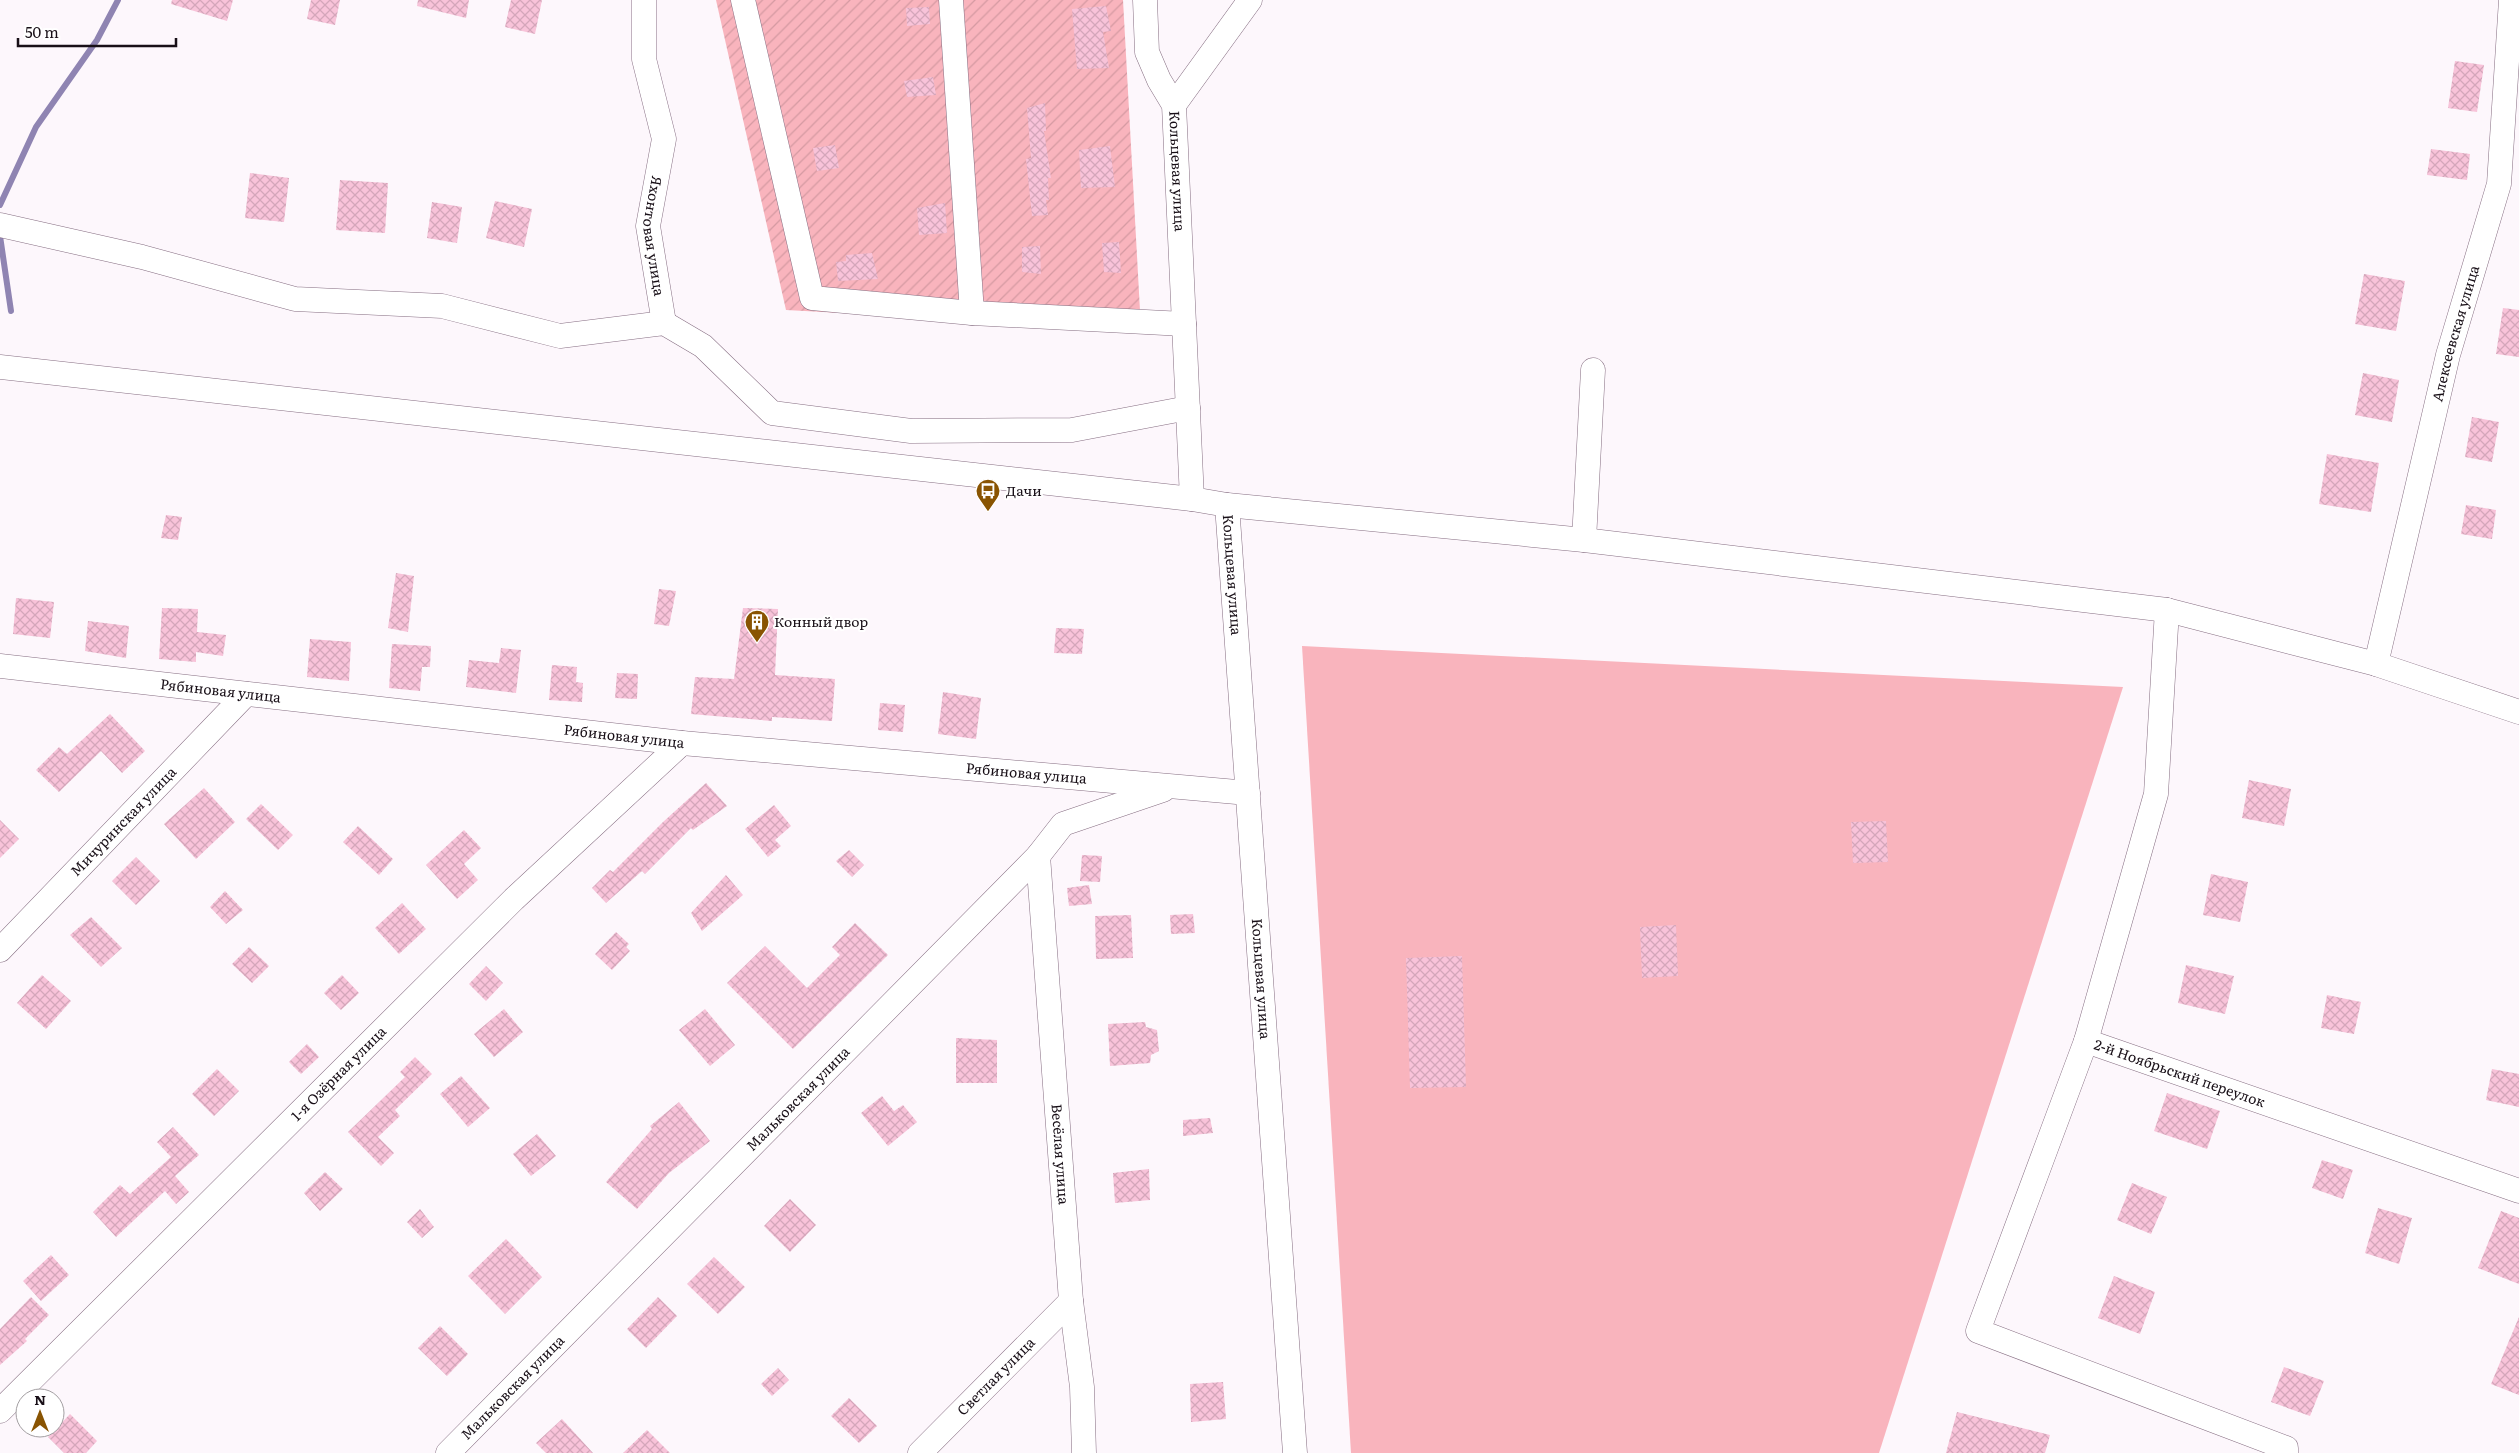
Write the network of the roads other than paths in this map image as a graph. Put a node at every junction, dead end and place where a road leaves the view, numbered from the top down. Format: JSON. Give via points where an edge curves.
{"nodes":[{"id":1,"x":644,"y":0,"type":"edge"},
{"id":2,"x":743,"y":0,"type":"edge"},
{"id":3,"x":952,"y":0,"type":"edge"},
{"id":4,"x":1145,"y":0,"type":"edge"},
{"id":5,"x":1250,"y":0,"type":"edge"},
{"id":6,"x":2512,"y":0,"type":"edge"},
{"id":7,"x":1174,"y":105,"type":"junction"},
{"id":8,"x":0,"y":225,"type":"edge"},
{"id":9,"x":972,"y":312,"type":"junction"},
{"id":10,"x":664,"y":323,"type":"junction"},
{"id":11,"x":1184,"y":324,"type":"junction"},
{"id":12,"x":0,"y":367,"type":"edge"},
{"id":13,"x":1593,"y":370,"type":"dead end"},
{"id":14,"x":1188,"y":408,"type":"junction"},
{"id":15,"x":1192,"y":499,"type":"junction"},
{"id":16,"x":1227,"y":505,"type":"junction"},
{"id":17,"x":1584,"y":540,"type":"junction"},
{"id":18,"x":2166,"y":610,"type":"junction"},
{"id":19,"x":2376,"y":664,"type":"junction"},
{"id":20,"x":0,"y":666,"type":"edge"},
{"id":21,"x":246,"y":694,"type":"junction"},
{"id":22,"x":2519,"y":712,"type":"edge"},
{"id":23,"x":682,"y":743,"type":"junction"},
{"id":24,"x":1172,"y":787,"type":"junction"},
{"id":25,"x":1248,"y":793,"type":"junction"},
{"id":26,"x":1038,"y":856,"type":"junction"},
{"id":27,"x":0,"y":950,"type":"edge"},
{"id":28,"x":2086,"y":1041,"type":"junction"},
{"id":29,"x":2519,"y":1191,"type":"edge"},
{"id":30,"x":1071,"y":1301,"type":"junction"},
{"id":31,"x":0,"y":1411,"type":"edge"},
{"id":32,"x":448,"y":1453,"type":"edge"},
{"id":33,"x":920,"y":1453,"type":"edge"},
{"id":34,"x":1084,"y":1453,"type":"edge"},
{"id":35,"x":1295,"y":1453,"type":"edge"},
{"id":36,"x":2286,"y":1453,"type":"edge"}],
"edges":[{"from":1,"to":10,"type":"street","name":"Яхонтовая улица","via":[[644,59],[664,139],[648,226]]},
{"from":2,"to":9,"type":"street","via":[[812,298]]},
{"from":3,"to":9,"type":"street"},
{"from":4,"to":7,"type":"street","name":"Кольцевая улица","via":[[1147,52]]},
{"from":5,"to":7,"type":"street"},
{"from":6,"to":19,"type":"street","name":"Алексеевская улица","via":[[2499,184],[2448,355]]},
{"from":7,"to":11,"type":"street","name":"Кольцевая улица"},
{"from":8,"to":10,"type":"street","via":[[142,257],[295,299],[442,306],[560,336]]},
{"from":9,"to":11,"type":"street"},
{"from":10,"to":14,"type":"street","via":[[703,346],[772,413],[911,431],[1062,430]]},
{"from":11,"to":14,"type":"street","name":"Кольцевая улица"},
{"from":12,"to":15,"type":"street"},
{"from":13,"to":17,"type":"street"},
{"from":14,"to":15,"type":"street","name":"Кольцевая улица"},
{"from":15,"to":16,"type":"street"},
{"from":16,"to":17,"type":"street"},
{"from":16,"to":25,"type":"street","name":"Кольцевая улица"},
{"from":17,"to":18,"type":"street"},
{"from":18,"to":19,"type":"street"},
{"from":18,"to":28,"type":"street","name":"2-й Ноябрьский переулок","via":[[2156,794]]},
{"from":19,"to":22,"type":"street"},
{"from":20,"to":21,"type":"street","name":"Рябиновая улица"},
{"from":21,"to":23,"type":"street","name":"Рябиновая улица"},
{"from":21,"to":27,"type":"street","name":"Мичуринская улица"},
{"from":23,"to":24,"type":"street","name":"Рябиновая улица"},
{"from":23,"to":31,"type":"street","name":"1-я Озёрная улица","via":[[514,899]]},
{"from":24,"to":25,"type":"street","name":"Рябиновая улица"},
{"from":24,"to":26,"type":"street","name":"Мальковская улица","via":[[1063,824]]},
{"from":25,"to":35,"type":"street","name":"Кольцевая улица"},
{"from":26,"to":30,"type":"street","name":"Весёлая улица"},
{"from":26,"to":32,"type":"street","name":"Мальковская улица"},
{"from":28,"to":29,"type":"street","name":"2-й Ноябрьский переулок"},
{"from":28,"to":36,"type":"street","via":[[1978,1331],[2286,1448]]},
{"from":30,"to":33,"type":"street","name":"Светлая улица"},
{"from":30,"to":34,"type":"street","name":"Весёлая улица","via":[[1082,1387]]}]}
